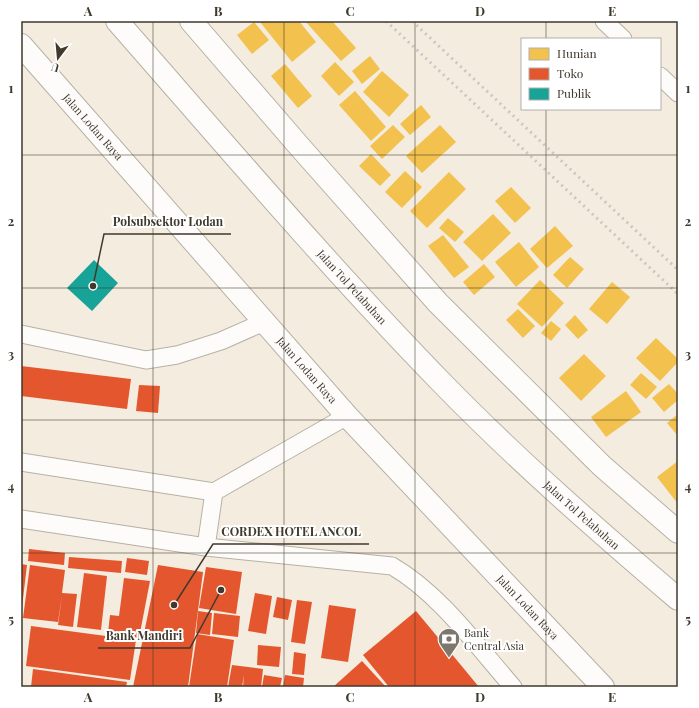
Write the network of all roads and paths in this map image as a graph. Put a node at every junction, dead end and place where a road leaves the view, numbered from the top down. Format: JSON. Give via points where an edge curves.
{"nodes":[{"id":1,"x":117,"y":21,"type":"edge"},
{"id":2,"x":191,"y":21,"type":"edge"},
{"id":3,"x":604,"y":21,"type":"edge"},
{"id":4,"x":622,"y":38,"type":"edge"},
{"id":5,"x":21,"y":45,"type":"edge"},
{"id":6,"x":661,"y":77,"type":"edge"},
{"id":7,"x":678,"y":93,"type":"edge"},
{"id":8,"x":264,"y":322,"type":"junction"},
{"id":9,"x":21,"y":334,"type":"edge"},
{"id":10,"x":347,"y":416,"type":"junction"},
{"id":11,"x":21,"y":462,"type":"edge"},
{"id":12,"x":214,"y":492,"type":"junction"},
{"id":13,"x":21,"y":519,"type":"edge"},
{"id":14,"x":678,"y":532,"type":"edge"},
{"id":15,"x":206,"y":547,"type":"junction"},
{"id":16,"x":678,"y":599,"type":"edge"},
{"id":17,"x":513,"y":687,"type":"edge"},
{"id":18,"x":603,"y":687,"type":"edge"}],
"edges":[{"from":1,"to":16,"type":"highway","name":"Jalan Tol Pelabuhan","via":[[347,283],[442,383],[525,464]]},
{"from":2,"to":14,"type":"highway","via":[[438,303],[602,466]]},
{"from":3,"to":4,"type":"lane"},
{"from":5,"to":8,"type":"highway","name":"Jalan Lodan Raya"},
{"from":6,"to":7,"type":"lane"},
{"from":8,"to":9,"type":"lane","via":[[220,341],[177,355],[146,360]]},
{"from":8,"to":10,"type":"highway","name":"Jalan Lodan Raya"},
{"from":10,"to":12,"type":"lane"},
{"from":10,"to":18,"type":"highway","name":"Jalan Lodan Raya"},
{"from":11,"to":12,"type":"lane"},
{"from":12,"to":15,"type":"lane"},
{"from":13,"to":15,"type":"lane"},
{"from":15,"to":17,"type":"lane","via":[[392,566],[431,594]]}]}
